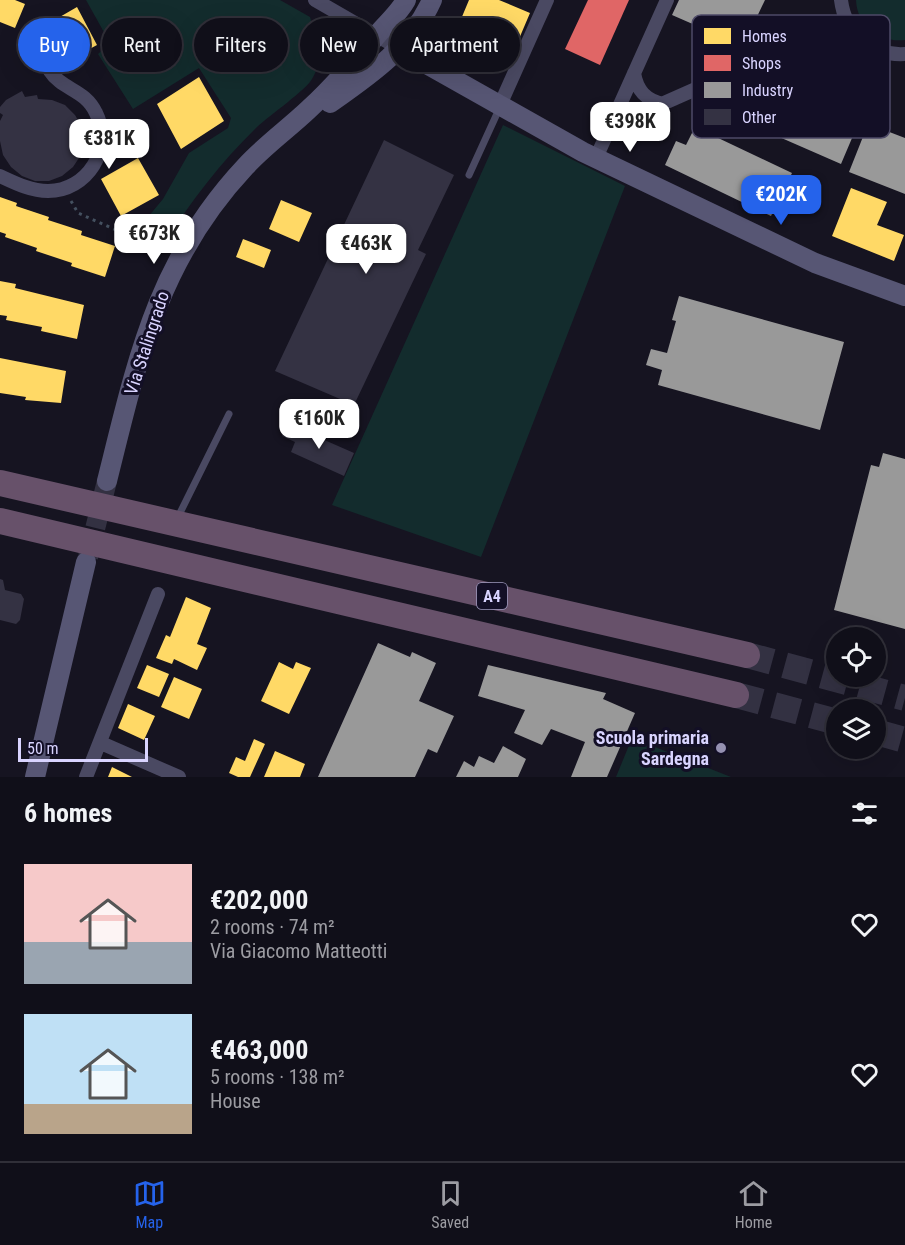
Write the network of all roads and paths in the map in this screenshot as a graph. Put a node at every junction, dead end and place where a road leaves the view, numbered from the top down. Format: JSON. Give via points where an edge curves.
{"nodes":[{"id":1,"x":315,"y":0,"type":"edge"},
{"id":2,"x":406,"y":0,"type":"edge"},
{"id":3,"x":432,"y":0,"type":"edge"},
{"id":4,"x":547,"y":0,"type":"edge"},
{"id":5,"x":667,"y":0,"type":"edge"},
{"id":6,"x":841,"y":0,"type":"edge"},
{"id":7,"x":845,"y":15,"type":"edge"},
{"id":8,"x":347,"y":18,"type":"edge"},
{"id":9,"x":423,"y":18,"type":"edge"},
{"id":10,"x":378,"y":34,"type":"edge"},
{"id":11,"x":890,"y":53,"type":"edge"},
{"id":12,"x":905,"y":54,"type":"edge"},
{"id":13,"x":390,"y":57,"type":"edge"},
{"id":14,"x":51,"y":72,"type":"edge"},
{"id":15,"x":347,"y":72,"type":"edge"},
{"id":16,"x":441,"y":72,"type":"edge"},
{"id":17,"x":634,"y":73,"type":"junction"},
{"id":18,"x":692,"y":91,"type":"edge"},
{"id":19,"x":663,"y":104,"type":"junction"},
{"id":20,"x":500,"y":105,"type":"junction"},
{"id":21,"x":308,"y":111,"type":"junction"},
{"id":22,"x":610,"y":127,"type":"junction"},
{"id":23,"x":596,"y":158,"type":"junction"},
{"id":24,"x":0,"y":176,"type":"edge"},
{"id":25,"x":469,"y":176,"type":"dead end"},
{"id":26,"x":65,"y":189,"type":"junction"},
{"id":27,"x":165,"y":251,"type":"dead end"},
{"id":28,"x":905,"y":296,"type":"edge"},
{"id":29,"x":229,"y":414,"type":"dead end"},
{"id":30,"x":107,"y":481,"type":"tunnel mouth"},
{"id":31,"x":0,"y":483,"type":"edge"},
{"id":32,"x":0,"y":521,"type":"edge"},
{"id":33,"x":175,"y":523,"type":"junction"},
{"id":34,"x":86,"y":562,"type":"tunnel mouth"},
{"id":35,"x":158,"y":594,"type":"dead end"},
{"id":36,"x":747,"y":655,"type":"tunnel mouth"},
{"id":37,"x":736,"y":695,"type":"tunnel mouth"},
{"id":38,"x":101,"y":743,"type":"junction"},
{"id":39,"x":35,"y":777,"type":"edge"},
{"id":40,"x":86,"y":777,"type":"edge"},
{"id":41,"x":179,"y":777,"type":"edge"}],
"edges":[{"from":1,"to":8,"type":"street"},
{"from":2,"to":10,"type":"main road","name":"Via Stalingrado"},
{"from":3,"to":9,"type":"main road","name":"Via Stalingrado"},
{"from":4,"to":20,"type":"street"},
{"from":5,"to":17,"type":"street"},
{"from":6,"to":7,"type":"street"},
{"from":11,"to":12,"type":"street"},
{"from":13,"to":21,"type":"main road","name":"Via Stalingrado","via":[[327,105]]},
{"from":14,"to":26,"type":"street","via":[[59,82],[87,99],[98,116],[102,134],[93,168]]},
{"from":15,"to":21,"type":"main road","name":"Via Stalingrado"},
{"from":16,"to":20,"type":"main road"},
{"from":17,"to":19,"type":"street","via":[[642,93]]},
{"from":17,"to":22,"type":"street"},
{"from":18,"to":19,"type":"street"},
{"from":19,"to":22,"type":"street"},
{"from":20,"to":23,"type":"main road"},
{"from":20,"to":25,"type":"lane"},
{"from":21,"to":30,"type":"main road","name":"Via Stalingrado","via":[[231,182],[169,276],[137,361]]},
{"from":22,"to":23,"type":"street"},
{"from":23,"to":28,"type":"main road","via":[[815,263]]},
{"from":24,"to":26,"type":"street","via":[[44,192]]},
{"from":26,"to":27,"type":"path","via":[[78,213]]},
{"from":29,"to":33,"type":"lane"},
{"from":31,"to":33,"type":"highway","number":"A4"},
{"from":32,"to":37,"type":"highway","number":"A4"},
{"from":33,"to":36,"type":"highway","number":"A4"},
{"from":34,"to":39,"type":"main road"},
{"from":35,"to":38,"type":"street"},
{"from":38,"to":40,"type":"street"},
{"from":38,"to":41,"type":"street"}]}
